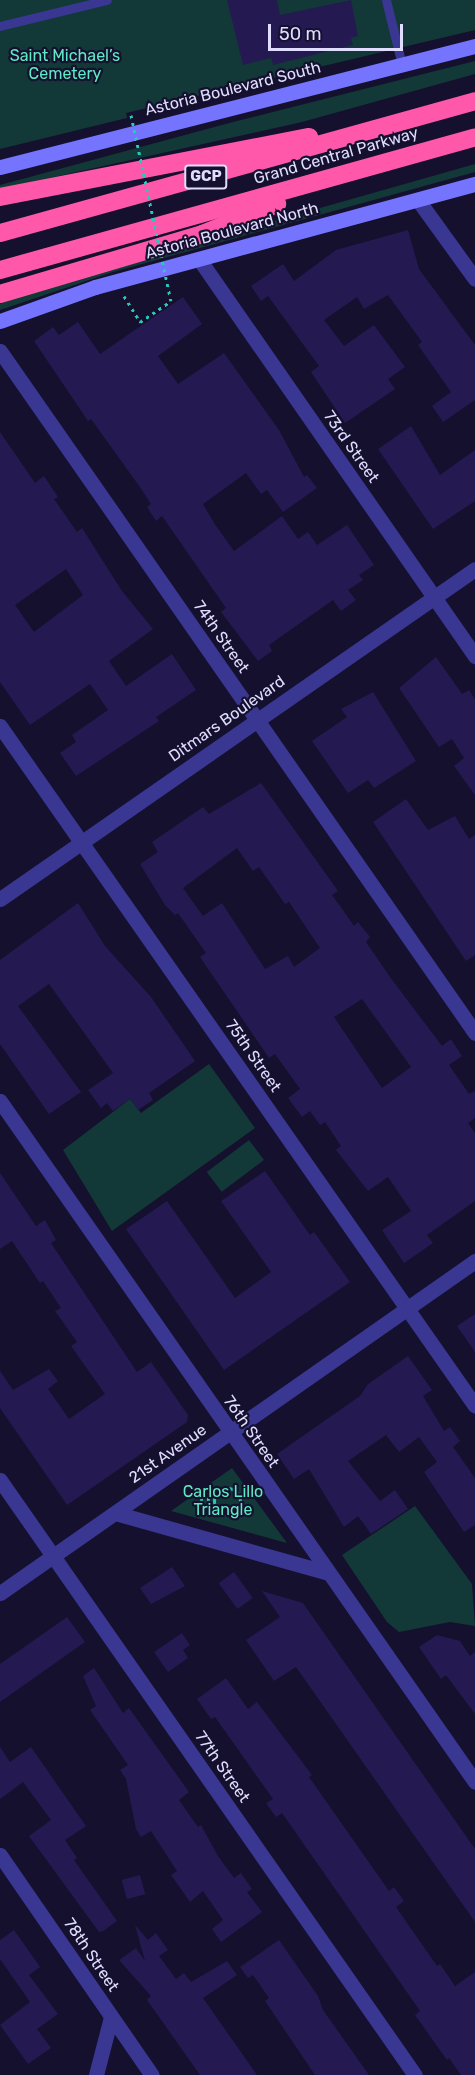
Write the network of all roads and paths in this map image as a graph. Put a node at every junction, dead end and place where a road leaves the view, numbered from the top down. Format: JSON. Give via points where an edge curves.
{"nodes":[{"id":1,"x":106,"y":0,"type":"edge"},
{"id":2,"x":386,"y":0,"type":"edge"},
{"id":3,"x":0,"y":26,"type":"edge"},
{"id":4,"x":475,"y":46,"type":"edge"},
{"id":5,"x":402,"y":65,"type":"junction"},
{"id":6,"x":475,"y":101,"type":"edge"},
{"id":7,"x":131,"y":115,"type":"dead end"},
{"id":8,"x":411,"y":120,"type":"junction"},
{"id":9,"x":475,"y":137,"type":"edge"},
{"id":10,"x":0,"y":167,"type":"edge"},
{"id":11,"x":359,"y":171,"type":"junction"},
{"id":12,"x":475,"y":184,"type":"edge"},
{"id":13,"x":0,"y":197,"type":"edge"},
{"id":14,"x":418,"y":200,"type":"junction"},
{"id":15,"x":0,"y":234,"type":"edge"},
{"id":16,"x":199,"y":259,"type":"junction"},
{"id":17,"x":0,"y":270,"type":"edge"},
{"id":18,"x":475,"y":279,"type":"edge"},
{"id":19,"x":116,"y":281,"type":"junction"},
{"id":20,"x":0,"y":294,"type":"edge"},
{"id":21,"x":0,"y":321,"type":"edge"},
{"id":22,"x":0,"y":351,"type":"edge"},
{"id":23,"x":475,"y":569,"type":"edge"},
{"id":24,"x":434,"y":597,"type":"junction"},
{"id":25,"x":475,"y":656,"type":"edge"},
{"id":26,"x":258,"y":720,"type":"junction"},
{"id":27,"x":0,"y":726,"type":"edge"},
{"id":28,"x":81,"y":842,"type":"junction"},
{"id":29,"x":0,"y":899,"type":"edge"},
{"id":30,"x":475,"y":1033,"type":"edge"},
{"id":31,"x":0,"y":1101,"type":"edge"},
{"id":32,"x":475,"y":1262,"type":"edge"},
{"id":33,"x":407,"y":1309,"type":"junction"},
{"id":34,"x":475,"y":1406,"type":"edge"},
{"id":35,"x":230,"y":1433,"type":"junction"},
{"id":36,"x":0,"y":1480,"type":"edge"},
{"id":37,"x":196,"y":1493,"type":"dead end"},
{"id":38,"x":214,"y":1499,"type":"junction"},
{"id":39,"x":115,"y":1513,"type":"junction"},
{"id":40,"x":53,"y":1556,"type":"junction"},
{"id":41,"x":329,"y":1573,"type":"junction"},
{"id":42,"x":0,"y":1593,"type":"edge"},
{"id":43,"x":475,"y":1782,"type":"edge"},
{"id":44,"x":0,"y":1855,"type":"edge"},
{"id":45,"x":111,"y":2017,"type":"junction"},
{"id":46,"x":96,"y":2075,"type":"edge"},
{"id":47,"x":152,"y":2075,"type":"edge"},
{"id":48,"x":415,"y":2075,"type":"edge"}],
"edges":[{"from":1,"to":3,"type":"lane"},
{"from":2,"to":5,"type":"lane"},
{"from":4,"to":5,"type":"main road","name":"Astoria Boulevard South"},
{"from":5,"to":10,"type":"main road","name":"Astoria Boulevard South"},
{"from":6,"to":8,"type":"highway","name":"Grand Central Parkway","number":"GCP"},
{"from":7,"to":19,"type":"path","bridge":true,"via":[[171,302],[140,322]]},
{"from":8,"to":13,"type":"highway"},
{"from":8,"to":15,"type":"highway","name":"Grand Central Parkway","number":"GCP"},
{"from":9,"to":11,"type":"highway","name":"Grand Central Parkway","number":"GCP"},
{"from":11,"to":17,"type":"highway","name":"Grand Central Parkway","number":"GCP"},
{"from":11,"to":20,"type":"highway","via":[[202,234]]},
{"from":12,"to":14,"type":"main road","name":"Astoria Boulevard North"},
{"from":14,"to":16,"type":"main road","name":"Astoria Boulevard North"},
{"from":14,"to":18,"type":"street"},
{"from":16,"to":19,"type":"main road","name":"Astoria Boulevard North"},
{"from":16,"to":24,"type":"street","name":"73rd Street"},
{"from":19,"to":21,"type":"main road","name":"Astoria Boulevard North"},
{"from":22,"to":26,"type":"street","name":"74th Street"},
{"from":23,"to":24,"type":"street","name":"Ditmars Boulevard"},
{"from":24,"to":25,"type":"street","name":"73rd Street"},
{"from":24,"to":26,"type":"street","name":"Ditmars Boulevard"},
{"from":26,"to":28,"type":"street","name":"Ditmars Boulevard"},
{"from":26,"to":30,"type":"street","name":"74th Street"},
{"from":27,"to":28,"type":"street","name":"75th Street"},
{"from":28,"to":29,"type":"street","name":"Ditmars Boulevard"},
{"from":28,"to":33,"type":"street","name":"75th Street"},
{"from":31,"to":35,"type":"street","name":"76th Street"},
{"from":32,"to":33,"type":"street","name":"21st Avenue"},
{"from":33,"to":34,"type":"street","name":"75th Street"},
{"from":33,"to":35,"type":"street","name":"21st Avenue"},
{"from":35,"to":39,"type":"street","name":"21st Avenue"},
{"from":35,"to":41,"type":"street","name":"76th Street"},
{"from":36,"to":40,"type":"street","name":"77th Street"},
{"from":37,"to":38,"type":"path","via":[[200,1499]]},
{"from":38,"to":38,"type":"path","via":[[216,1509],[223,1513],[234,1511],[239,1504],[232,1489],[219,1491]]},
{"from":39,"to":40,"type":"street","name":"21st Avenue"},
{"from":39,"to":41,"type":"street"},
{"from":40,"to":42,"type":"street","name":"21st Avenue"},
{"from":40,"to":48,"type":"street","name":"77th Street"},
{"from":41,"to":43,"type":"street","name":"76th Street"},
{"from":44,"to":45,"type":"street","name":"78th Street"},
{"from":45,"to":46,"type":"street"},
{"from":45,"to":47,"type":"street","name":"78th Street"}]}
